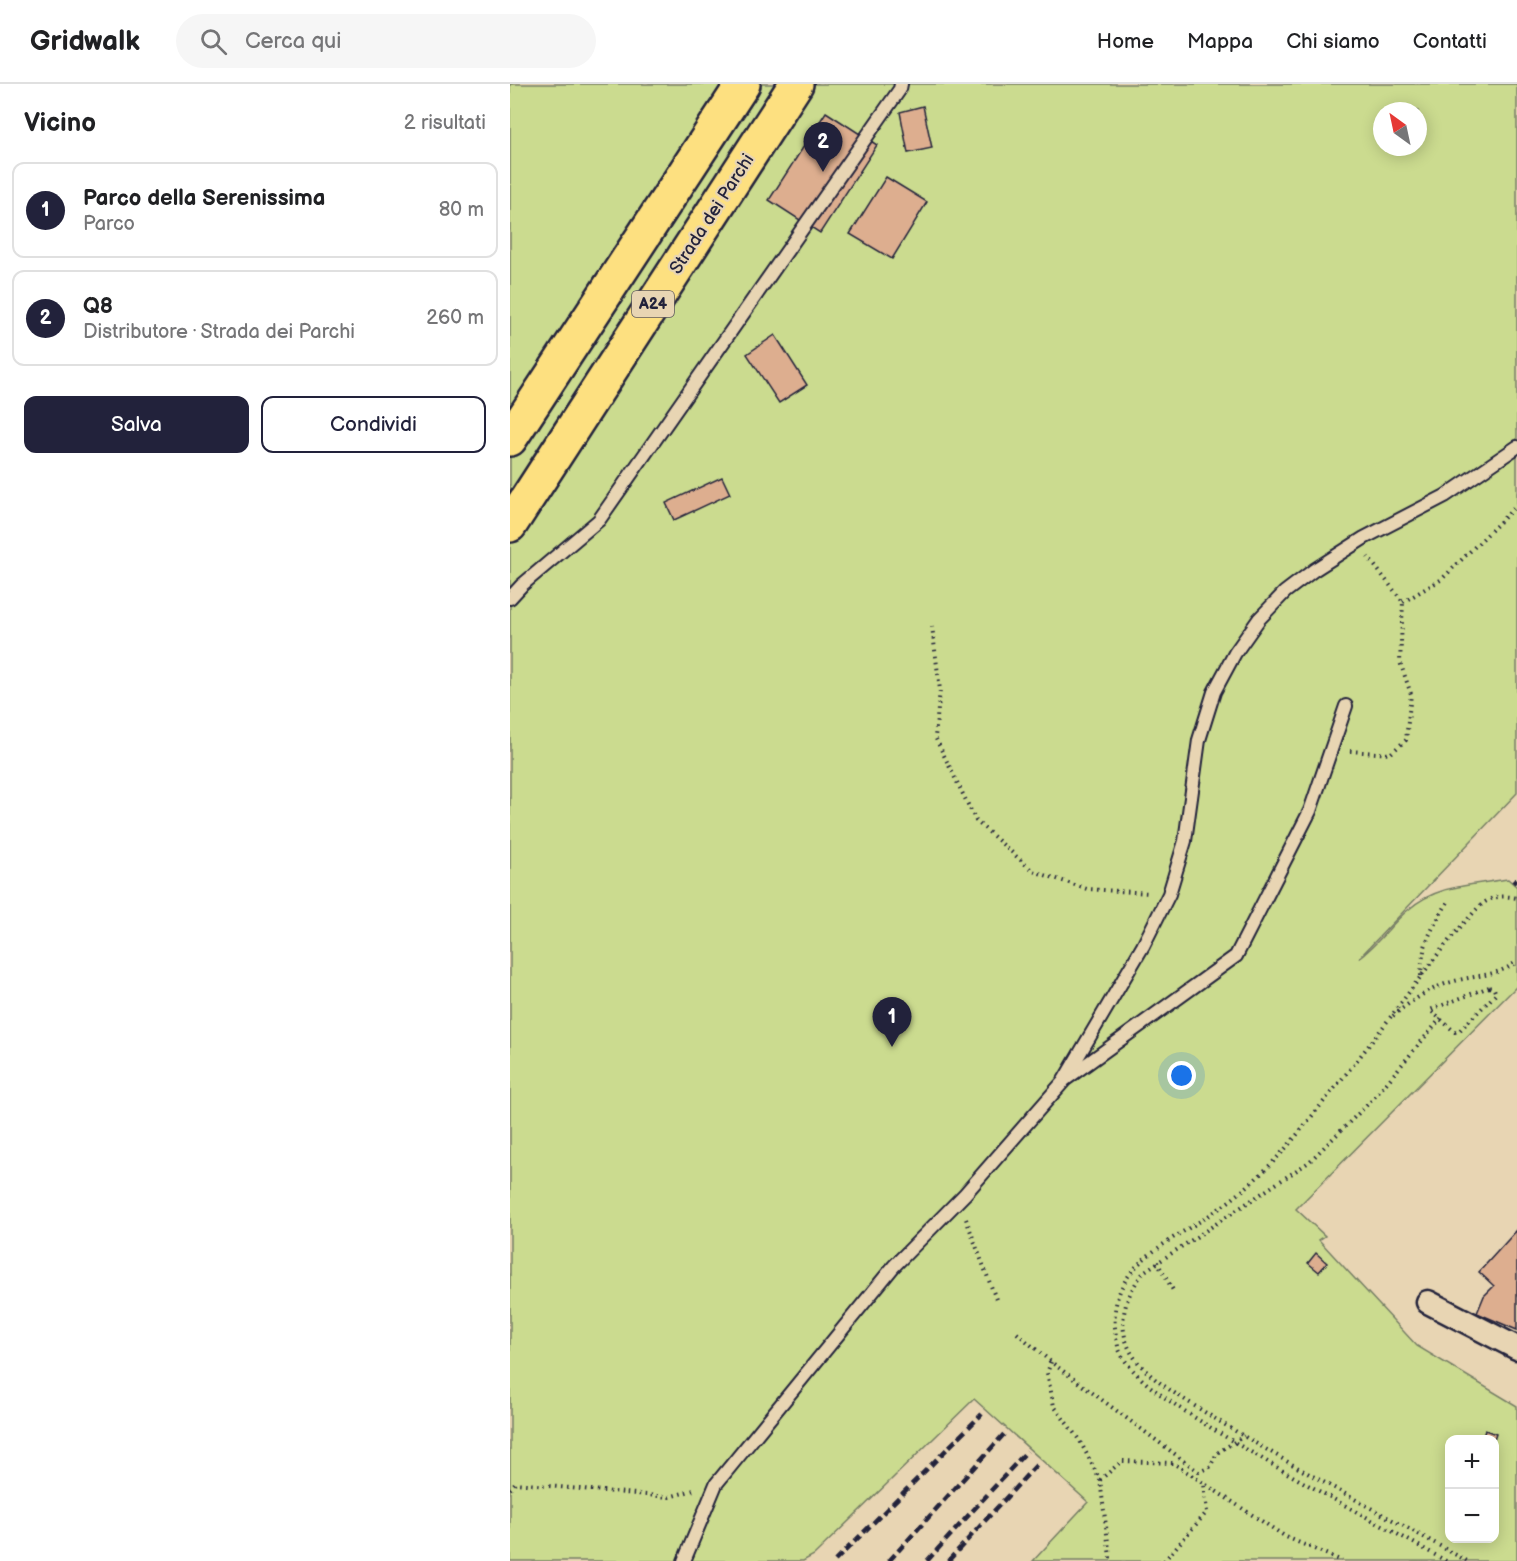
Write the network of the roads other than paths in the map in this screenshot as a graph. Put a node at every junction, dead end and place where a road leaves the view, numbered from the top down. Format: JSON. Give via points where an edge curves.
{"nodes":[{"id":1,"x":743,"y":84,"type":"edge"},
{"id":2,"x":796,"y":84,"type":"edge"},
{"id":3,"x":901,"y":84,"type":"edge"},
{"id":4,"x":510,"y":439,"type":"edge"},
{"id":5,"x":1517,"y":447,"type":"edge"},
{"id":6,"x":510,"y":525,"type":"edge"},
{"id":7,"x":510,"y":598,"type":"edge"},
{"id":8,"x":1346,"y":706,"type":"dead end"},
{"id":9,"x":1063,"y":1082,"type":"junction"},
{"id":10,"x":1428,"y":1302,"type":"dead end"},
{"id":11,"x":1517,"y":1348,"type":"edge"},
{"id":12,"x":684,"y":1561,"type":"edge"}],
"edges":[{"from":1,"to":4,"type":"highway","number":"A24"},
{"from":2,"to":6,"type":"highway","name":"Strada dei Parchi","number":"A24"},
{"from":3,"to":7,"type":"lane","via":[[599,520]]},
{"from":5,"to":9,"type":"lane","via":[[1445,496],[1314,570],[1285,592],[1234,653],[1214,692],[1199,740],[1185,841],[1169,894]]},
{"from":8,"to":9,"type":"lane","via":[[1310,811],[1236,956]]},
{"from":9,"to":12,"type":"lane","via":[[965,1194],[894,1266],[716,1484]]},
{"from":10,"to":11,"type":"street"}]}
